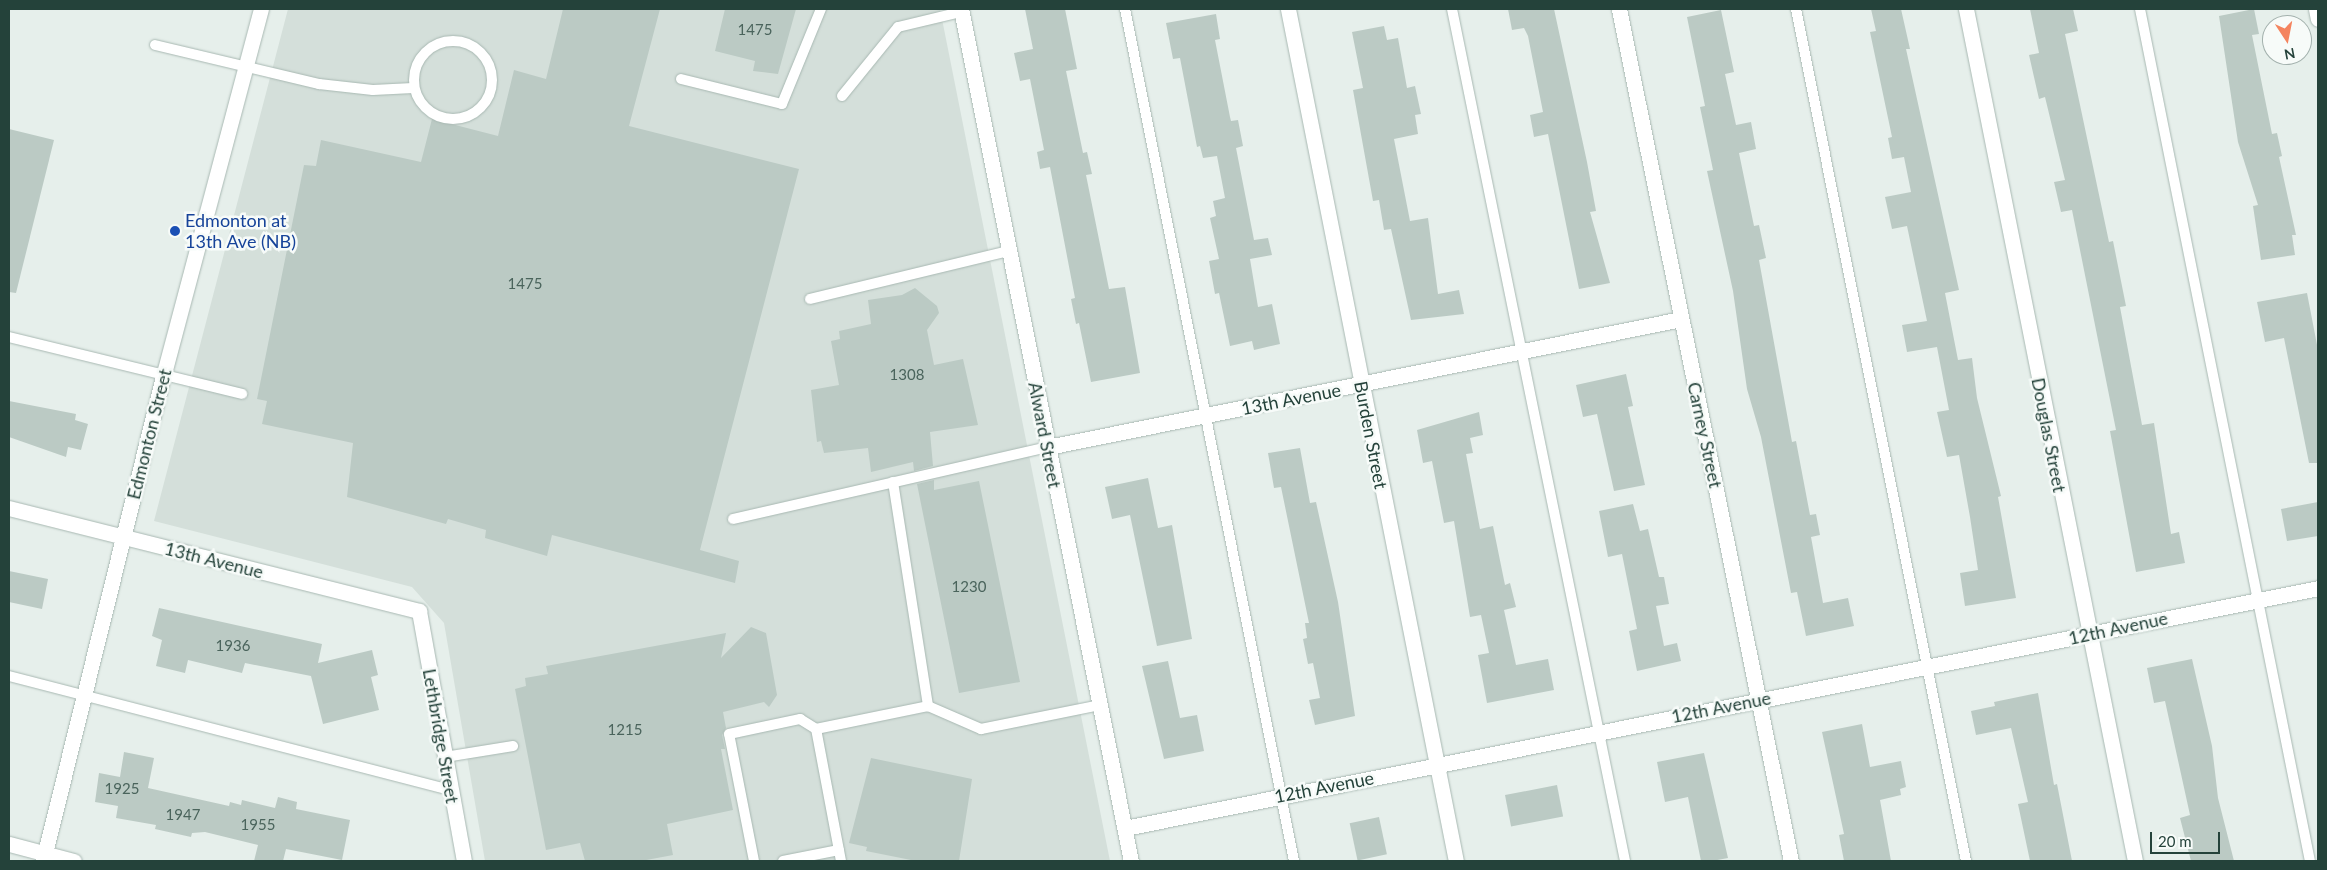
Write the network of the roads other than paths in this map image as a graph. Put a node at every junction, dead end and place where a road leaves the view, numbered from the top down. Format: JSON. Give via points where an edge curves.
{"nodes":[{"id":1,"x":261,"y":9,"type":"edge"},
{"id":2,"x":821,"y":9,"type":"edge"},
{"id":3,"x":1125,"y":9,"type":"edge"},
{"id":4,"x":1288,"y":9,"type":"edge"},
{"id":5,"x":1452,"y":9,"type":"edge"},
{"id":6,"x":1620,"y":9,"type":"edge"},
{"id":7,"x":1796,"y":9,"type":"edge"},
{"id":8,"x":1966,"y":9,"type":"edge"},
{"id":9,"x":2140,"y":9,"type":"edge"},
{"id":10,"x":2316,"y":9,"type":"edge"},
{"id":11,"x":961,"y":10,"type":"edge"},
{"id":12,"x":2318,"y":19,"type":"edge"},
{"id":13,"x":155,"y":45,"type":"dead end"},
{"id":14,"x":245,"y":68,"type":"junction"},
{"id":15,"x":681,"y":79,"type":"dead end"},
{"id":16,"x":413,"y":88,"type":"junction"},
{"id":17,"x":842,"y":96,"type":"dead end"},
{"id":18,"x":1009,"y":251,"type":"junction"},
{"id":19,"x":810,"y":298,"type":"dead end"},
{"id":20,"x":1681,"y":319,"type":"junction"},
{"id":21,"x":9,"y":337,"type":"edge"},
{"id":22,"x":1519,"y":354,"type":"junction"},
{"id":23,"x":163,"y":377,"type":"junction"},
{"id":24,"x":1361,"y":386,"type":"junction"},
{"id":25,"x":242,"y":394,"type":"dead end"},
{"id":26,"x":1205,"y":415,"type":"junction"},
{"id":27,"x":1048,"y":447,"type":"junction"},
{"id":28,"x":893,"y":482,"type":"junction"},
{"id":29,"x":9,"y":508,"type":"edge"},
{"id":30,"x":733,"y":520,"type":"dead end"},
{"id":31,"x":123,"y":538,"type":"junction"},
{"id":32,"x":2318,"y":588,"type":"edge"},
{"id":33,"x":2257,"y":600,"type":"junction"},
{"id":34,"x":419,"y":610,"type":"joint"},
{"id":35,"x":2088,"y":634,"type":"junction"},
{"id":36,"x":1927,"y":668,"type":"junction"},
{"id":37,"x":9,"y":676,"type":"edge"},
{"id":38,"x":84,"y":696,"type":"junction"},
{"id":39,"x":1760,"y":700,"type":"junction"},
{"id":40,"x":1100,"y":705,"type":"junction"},
{"id":41,"x":928,"y":706,"type":"junction"},
{"id":42,"x":816,"y":729,"type":"junction"},
{"id":43,"x":1600,"y":731,"type":"junction"},
{"id":44,"x":512,"y":746,"type":"dead end"},
{"id":45,"x":445,"y":758,"type":"junction"},
{"id":46,"x":1436,"y":765,"type":"junction"},
{"id":47,"x":451,"y":790,"type":"junction"},
{"id":48,"x":1281,"y":795,"type":"junction"},
{"id":49,"x":1125,"y":828,"type":"junction"},
{"id":50,"x":9,"y":844,"type":"edge"},
{"id":51,"x":839,"y":850,"type":"junction"},
{"id":52,"x":44,"y":858,"type":"edge"},
{"id":53,"x":74,"y":861,"type":"edge"},
{"id":54,"x":464,"y":861,"type":"edge"},
{"id":55,"x":754,"y":861,"type":"edge"},
{"id":56,"x":783,"y":861,"type":"edge"},
{"id":57,"x":841,"y":861,"type":"edge"},
{"id":58,"x":1132,"y":861,"type":"edge"},
{"id":59,"x":1294,"y":861,"type":"edge"},
{"id":60,"x":1456,"y":861,"type":"edge"},
{"id":61,"x":1625,"y":861,"type":"edge"},
{"id":62,"x":1791,"y":861,"type":"edge"},
{"id":63,"x":1966,"y":861,"type":"edge"},
{"id":64,"x":2135,"y":861,"type":"edge"},
{"id":65,"x":2310,"y":861,"type":"edge"}],
"edges":[{"from":1,"to":14,"type":"street","name":"Edmonton Street"},
{"from":2,"to":15,"type":"lane","via":[[782,104]]},
{"from":3,"to":26,"type":"lane"},
{"from":4,"to":24,"type":"street","name":"Burden Street"},
{"from":5,"to":22,"type":"lane"},
{"from":6,"to":20,"type":"street","name":"Carney Street"},
{"from":7,"to":36,"type":"lane"},
{"from":8,"to":35,"type":"street","name":"Douglas Street"},
{"from":9,"to":33,"type":"lane"},
{"from":10,"to":12,"type":"street"},
{"from":11,"to":17,"type":"lane","via":[[898,26]]},
{"from":11,"to":18,"type":"street","name":"Alward Street"},
{"from":13,"to":14,"type":"lane"},
{"from":14,"to":16,"type":"lane","via":[[328,85],[373,90]]},
{"from":14,"to":23,"type":"street","name":"Edmonton Street"},
{"from":16,"to":16,"type":"lane","via":[[425,109],[446,120],[470,116],[488,100],[493,76],[484,54],[453,39],[430,46],[416,64]]},
{"from":18,"to":19,"type":"lane"},
{"from":18,"to":27,"type":"street","name":"Alward Street"},
{"from":20,"to":22,"type":"street","name":"13th Avenue"},
{"from":20,"to":39,"type":"street","name":"Carney Street"},
{"from":21,"to":23,"type":"lane"},
{"from":22,"to":24,"type":"street","name":"13th Avenue"},
{"from":22,"to":43,"type":"lane"},
{"from":23,"to":25,"type":"lane"},
{"from":23,"to":31,"type":"street","name":"Edmonton Street"},
{"from":24,"to":26,"type":"street","name":"13th Avenue"},
{"from":24,"to":46,"type":"street","name":"Burden Street"},
{"from":26,"to":27,"type":"street","name":"13th Avenue"},
{"from":26,"to":48,"type":"lane"},
{"from":27,"to":28,"type":"lane"},
{"from":27,"to":40,"type":"street","name":"Alward Street"},
{"from":28,"to":30,"type":"lane"},
{"from":28,"to":41,"type":"lane"},
{"from":29,"to":31,"type":"street","name":"13th Avenue"},
{"from":31,"to":34,"type":"street","name":"13th Avenue"},
{"from":31,"to":38,"type":"street","name":"Edmonton Street"},
{"from":32,"to":33,"type":"street","name":"12th Avenue"},
{"from":33,"to":35,"type":"street","name":"12th Avenue"},
{"from":33,"to":65,"type":"lane"},
{"from":34,"to":45,"type":"street","name":"Lethbridge Street"},
{"from":35,"to":36,"type":"street","name":"12th Avenue"},
{"from":35,"to":64,"type":"street","name":"Douglas Street"},
{"from":36,"to":39,"type":"street","name":"12th Avenue"},
{"from":36,"to":63,"type":"lane"},
{"from":37,"to":38,"type":"lane"},
{"from":38,"to":47,"type":"lane"},
{"from":38,"to":52,"type":"street","name":"Edmonton Street"},
{"from":39,"to":43,"type":"street","name":"12th Avenue"},
{"from":39,"to":62,"type":"street","name":"Carney Street"},
{"from":40,"to":41,"type":"lane","via":[[981,729]]},
{"from":40,"to":49,"type":"street","name":"Alward Street"},
{"from":41,"to":42,"type":"lane"},
{"from":42,"to":51,"type":"lane"},
{"from":42,"to":55,"type":"lane","via":[[800,719],[729,734]]},
{"from":43,"to":46,"type":"street","name":"12th Avenue"},
{"from":43,"to":61,"type":"lane"},
{"from":44,"to":45,"type":"lane"},
{"from":45,"to":47,"type":"street","name":"Lethbridge Street"},
{"from":46,"to":48,"type":"street","name":"12th Avenue"},
{"from":46,"to":60,"type":"street","name":"Burden Street"},
{"from":47,"to":54,"type":"street","name":"Lethbridge Street"},
{"from":48,"to":49,"type":"street","name":"12th Avenue"},
{"from":48,"to":59,"type":"lane"},
{"from":49,"to":58,"type":"street","name":"Alward Street"},
{"from":50,"to":52,"type":"street"},
{"from":51,"to":56,"type":"lane"},
{"from":51,"to":57,"type":"lane"},
{"from":52,"to":53,"type":"street"}]}
